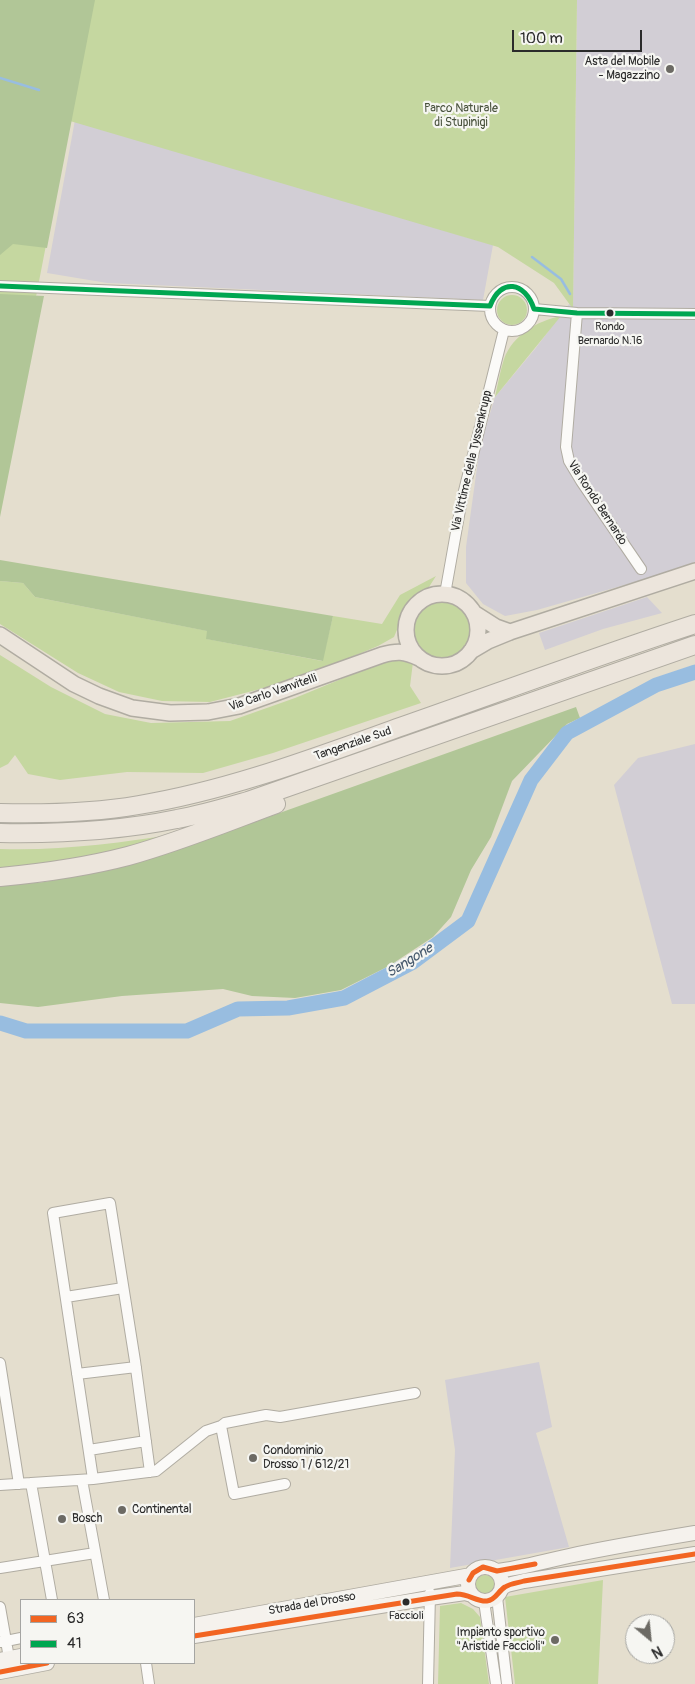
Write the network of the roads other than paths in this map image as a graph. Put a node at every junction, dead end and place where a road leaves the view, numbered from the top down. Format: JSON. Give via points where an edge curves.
{"nodes":[{"id":1,"x":0,"y":286,"type":"edge"},
{"id":2,"x":490,"y":306,"type":"junction"},
{"id":3,"x":534,"y":309,"type":"junction"},
{"id":4,"x":577,"y":313,"type":"junction"},
{"id":5,"x":695,"y":314,"type":"edge"},
{"id":6,"x":504,"y":330,"type":"junction"},
{"id":7,"x":640,"y":569,"type":"dead end"},
{"id":8,"x":695,"y":571,"type":"edge"},
{"id":9,"x":445,"y":594,"type":"junction"},
{"id":10,"x":474,"y":613,"type":"junction"},
{"id":11,"x":695,"y":624,"type":"edge"},
{"id":12,"x":406,"y":627,"type":"junction"},
{"id":13,"x":510,"y":632,"type":"junction"},
{"id":14,"x":0,"y":635,"type":"edge"},
{"id":15,"x":695,"y":645,"type":"edge"},
{"id":16,"x":471,"y":651,"type":"junction"},
{"id":17,"x":382,"y":655,"type":"junction"},
{"id":18,"x":419,"y":658,"type":"junction"},
{"id":19,"x":402,"y":747,"type":"junction"},
{"id":20,"x":0,"y":813,"type":"edge"},
{"id":21,"x":0,"y":833,"type":"edge"},
{"id":22,"x":0,"y":877,"type":"edge"},
{"id":23,"x":123,"y":1288,"type":"junction"},
{"id":24,"x":66,"y":1297,"type":"junction"},
{"id":25,"x":0,"y":1363,"type":"edge"},
{"id":26,"x":136,"y":1367,"type":"junction"},
{"id":27,"x":77,"y":1374,"type":"junction"},
{"id":28,"x":416,"y":1393,"type":"dead end"},
{"id":29,"x":221,"y":1426,"type":"junction"},
{"id":30,"x":146,"y":1441,"type":"junction"},
{"id":31,"x":89,"y":1450,"type":"junction"},
{"id":32,"x":150,"y":1472,"type":"junction"},
{"id":33,"x":93,"y":1479,"type":"junction"},
{"id":34,"x":82,"y":1480,"type":"junction"},
{"id":35,"x":31,"y":1483,"type":"junction"},
{"id":36,"x":19,"y":1484,"type":"junction"},
{"id":37,"x":285,"y":1484,"type":"dead end"},
{"id":38,"x":0,"y":1486,"type":"edge"},
{"id":39,"x":695,"y":1533,"type":"edge"},
{"id":40,"x":95,"y":1553,"type":"junction"},
{"id":41,"x":695,"y":1554,"type":"edge"},
{"id":42,"x":45,"y":1560,"type":"junction"},
{"id":43,"x":0,"y":1568,"type":"edge"},
{"id":44,"x":497,"y":1571,"type":"junction"},
{"id":45,"x":471,"y":1575,"type":"junction"},
{"id":46,"x":431,"y":1583,"type":"junction"},
{"id":47,"x":489,"y":1595,"type":"junction"},
{"id":48,"x":430,"y":1598,"type":"junction"},
{"id":49,"x":52,"y":1599,"type":"edge"},
{"id":50,"x":104,"y":1599,"type":"edge"},
{"id":51,"x":0,"y":1607,"type":"edge"},
{"id":52,"x":195,"y":1625,"type":"edge"},
{"id":53,"x":195,"y":1636,"type":"edge"},
{"id":54,"x":20,"y":1638,"type":"edge"},
{"id":55,"x":3,"y":1641,"type":"edge"},
{"id":56,"x":10,"y":1658,"type":"edge"},
{"id":57,"x":42,"y":1664,"type":"edge"},
{"id":58,"x":146,"y":1664,"type":"edge"},
{"id":59,"x":0,"y":1672,"type":"edge"},
{"id":60,"x":149,"y":1684,"type":"edge"},
{"id":61,"x":428,"y":1684,"type":"edge"},
{"id":62,"x":496,"y":1684,"type":"edge"},
{"id":63,"x":507,"y":1684,"type":"edge"}],
"edges":[{"from":1,"to":2,"type":"street"},
{"from":2,"to":3,"type":"street","via":[[500,290],[516,287],[528,294]]},
{"from":2,"to":6,"type":"street","via":[[493,320]]},
{"from":3,"to":4,"type":"street"},
{"from":3,"to":6,"type":"street","via":[[524,326]]},
{"from":4,"to":5,"type":"street"},
{"from":4,"to":7,"type":"street","name":"Via Rondò Bernardo","via":[[567,454]]},
{"from":6,"to":9,"type":"street","name":"Via Vittime della Tyssenkrupp","via":[[462,498]]},
{"from":8,"to":13,"type":"main road"},
{"from":9,"to":10,"type":"main road","via":[[462,600]]},
{"from":9,"to":12,"type":"main road","via":[[424,599],[409,616]]},
{"from":10,"to":13,"type":"main road"},
{"from":10,"to":16,"type":"main road","via":[[478,632]]},
{"from":11,"to":20,"type":"highway","name":"Tangenziale Sud","via":[[319,756],[214,789],[107,810]]},
{"from":12,"to":17,"type":"main road","via":[[397,642]]},
{"from":12,"to":18,"type":"main road","via":[[409,644]]},
{"from":13,"to":16,"type":"main road"},
{"from":14,"to":17,"type":"main road","name":"Via Carlo Vanvitelli","via":[[98,696],[132,708],[170,713],[208,712],[239,706]]},
{"from":15,"to":19,"type":"highway","name":"Tangenziale Sud"},
{"from":16,"to":18,"type":"main road","via":[[464,659],[443,666]]},
{"from":17,"to":18,"type":"main road","via":[[407,652]]},
{"from":19,"to":21,"type":"highway","name":"Tangenziale Sud","via":[[248,801],[177,819],[103,830]]},
{"from":19,"to":22,"type":"highway","via":[[328,784],[169,843],[77,867]]},
{"from":23,"to":24,"type":"street"},
{"from":23,"to":24,"type":"street","via":[[110,1203],[53,1213]]},
{"from":23,"to":26,"type":"street"},
{"from":24,"to":27,"type":"street"},
{"from":25,"to":36,"type":"street"},
{"from":26,"to":27,"type":"street"},
{"from":26,"to":30,"type":"street"},
{"from":27,"to":31,"type":"street"},
{"from":28,"to":29,"type":"street","via":[[280,1417],[261,1416],[224,1422]]},
{"from":29,"to":32,"type":"street","via":[[206,1431],[156,1471]]},
{"from":29,"to":37,"type":"street","via":[[234,1494]]},
{"from":30,"to":31,"type":"street"},
{"from":30,"to":32,"type":"street"},
{"from":31,"to":33,"type":"street"},
{"from":32,"to":33,"type":"street"},
{"from":33,"to":34,"type":"street"},
{"from":34,"to":35,"type":"street"},
{"from":34,"to":40,"type":"street"},
{"from":35,"to":36,"type":"street"},
{"from":35,"to":42,"type":"street"},
{"from":36,"to":38,"type":"street"},
{"from":39,"to":44,"type":"street"},
{"from":40,"to":42,"type":"street"},
{"from":40,"to":50,"type":"street"},
{"from":41,"to":47,"type":"street","name":"Strada del Drosso","via":[[524,1581],[507,1585]]},
{"from":42,"to":43,"type":"street"},
{"from":42,"to":49,"type":"street"},
{"from":44,"to":45,"type":"street","via":[[483,1567]]},
{"from":44,"to":47,"type":"street","via":[[502,1579]]},
{"from":45,"to":46,"type":"street","name":"Strada del Drosso"},
{"from":45,"to":47,"type":"street","via":[[468,1585]]},
{"from":46,"to":48,"type":"street"},
{"from":46,"to":52,"type":"street","name":"Strada del Drosso"},
{"from":47,"to":48,"type":"street","name":"Strada del Drosso","via":[[465,1593]]},
{"from":47,"to":62,"type":"street"},
{"from":47,"to":63,"type":"street"},
{"from":48,"to":53,"type":"street","name":"Strada del Drosso"},
{"from":48,"to":61,"type":"street"},
{"from":51,"to":55,"type":"street"},
{"from":54,"to":55,"type":"street"},
{"from":55,"to":56,"type":"street"},
{"from":57,"to":59,"type":"street"},
{"from":58,"to":60,"type":"street"}]}
